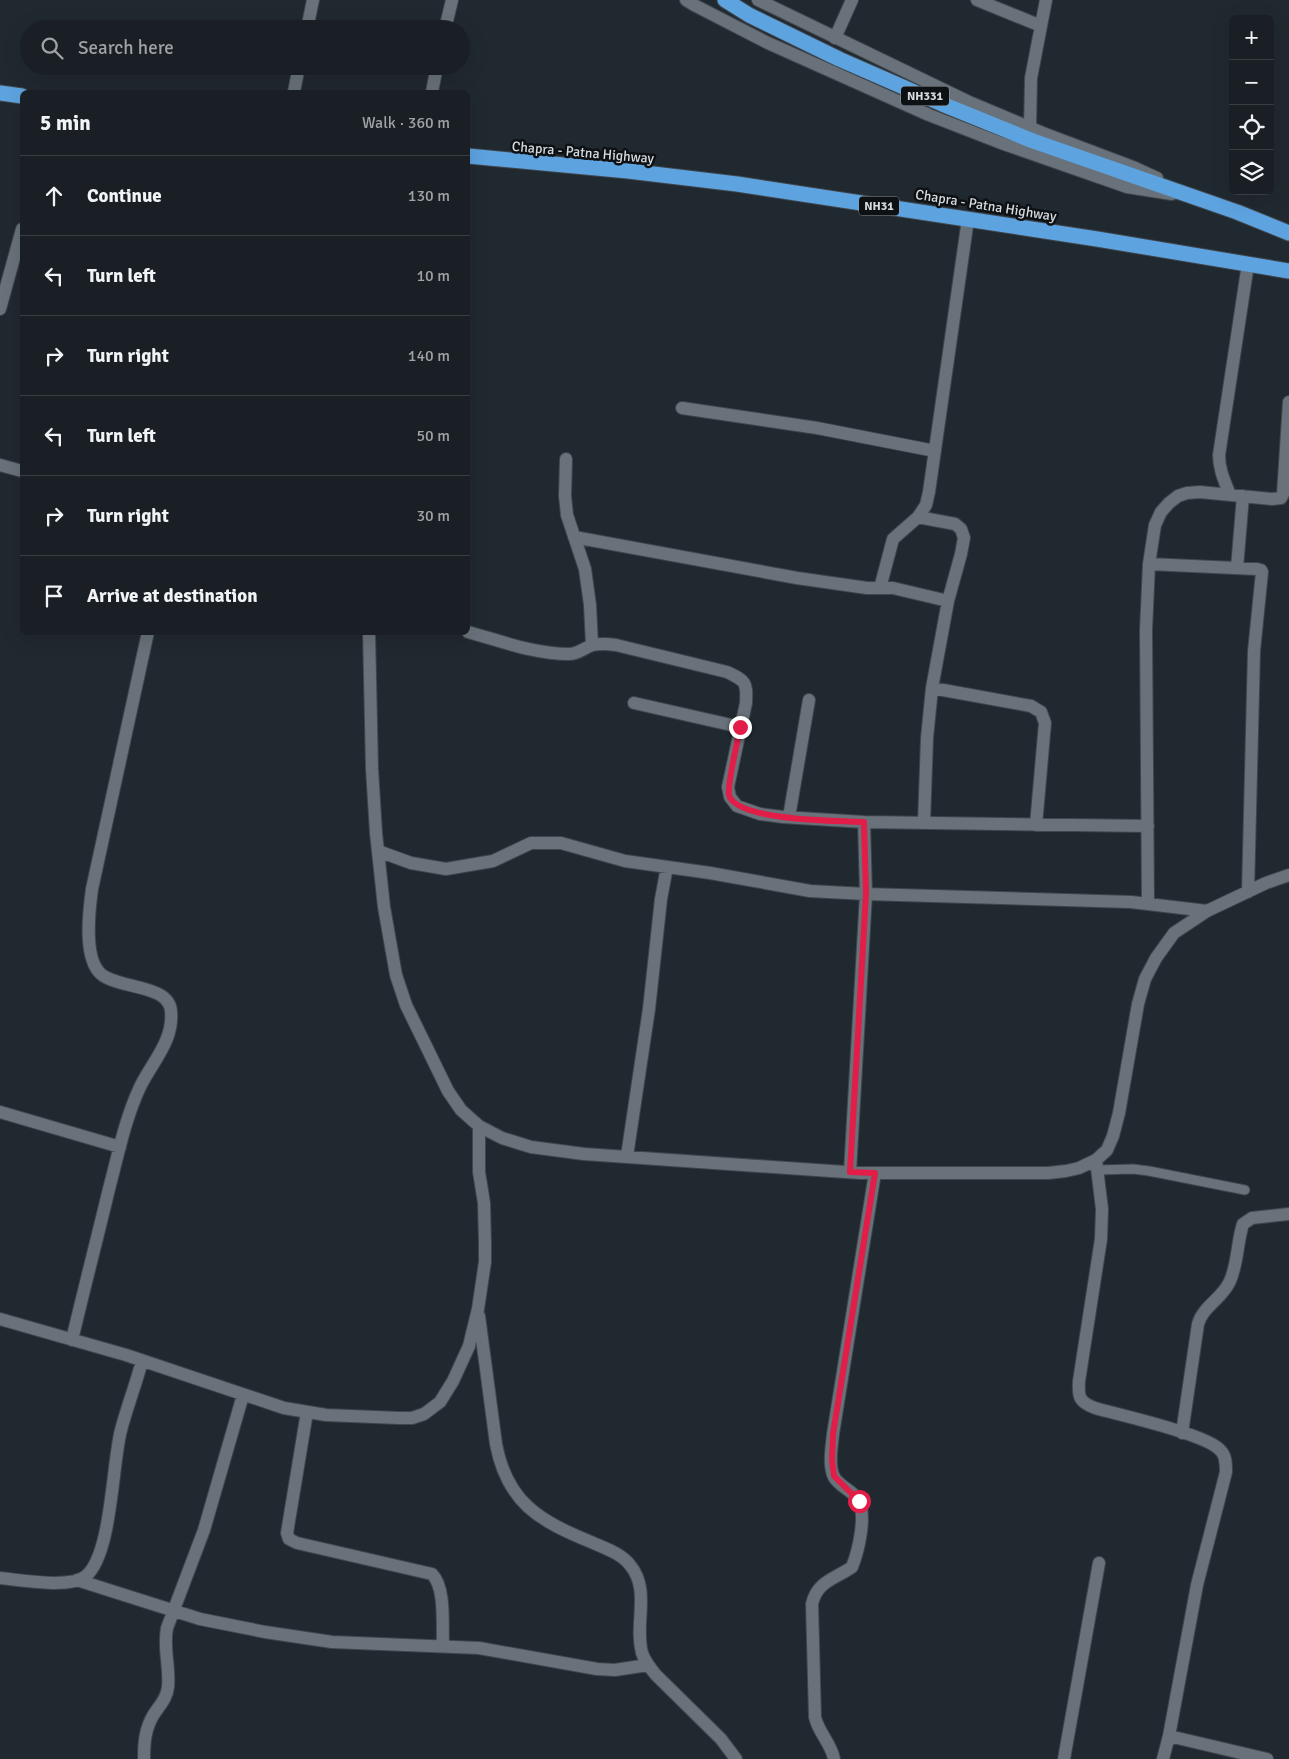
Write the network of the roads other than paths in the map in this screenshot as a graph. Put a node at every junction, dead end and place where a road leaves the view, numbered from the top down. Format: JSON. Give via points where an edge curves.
{"nodes":[{"id":1,"x":313,"y":0,"type":"edge"},
{"id":2,"x":452,"y":0,"type":"edge"},
{"id":3,"x":686,"y":0,"type":"edge"},
{"id":4,"x":725,"y":0,"type":"edge"},
{"id":5,"x":758,"y":0,"type":"edge"},
{"id":6,"x":852,"y":0,"type":"edge"},
{"id":7,"x":977,"y":0,"type":"edge"},
{"id":8,"x":1046,"y":0,"type":"edge"},
{"id":9,"x":309,"y":20,"type":"edge"},
{"id":10,"x":447,"y":20,"type":"edge"},
{"id":11,"x":1041,"y":26,"type":"junction"},
{"id":12,"x":835,"y":38,"type":"junction"},
{"id":13,"x":298,"y":75,"type":"edge"},
{"id":14,"x":435,"y":75,"type":"edge"},
{"id":15,"x":294,"y":90,"type":"edge"},
{"id":16,"x":432,"y":90,"type":"edge"},
{"id":17,"x":0,"y":93,"type":"edge"},
{"id":18,"x":20,"y":96,"type":"edge"},
{"id":19,"x":1030,"y":128,"type":"junction"},
{"id":20,"x":470,"y":156,"type":"edge"},
{"id":21,"x":1202,"y":199,"type":"junction"},
{"id":22,"x":968,"y":219,"type":"junction"},
{"id":23,"x":1289,"y":233,"type":"edge"},
{"id":24,"x":20,"y":236,"type":"edge"},
{"id":25,"x":1248,"y":264,"type":"junction"},
{"id":26,"x":1289,"y":271,"type":"edge"},
{"id":27,"x":0,"y":309,"type":"edge"},
{"id":28,"x":1289,"y":402,"type":"edge"},
{"id":29,"x":682,"y":408,"type":"dead end"},
{"id":30,"x":935,"y":451,"type":"junction"},
{"id":31,"x":566,"y":459,"type":"dead end"},
{"id":32,"x":0,"y":465,"type":"edge"},
{"id":33,"x":20,"y":470,"type":"edge"},
{"id":34,"x":1237,"y":496,"type":"junction"},
{"id":35,"x":918,"y":517,"type":"junction"},
{"id":36,"x":574,"y":537,"type":"junction"},
{"id":37,"x":1149,"y":564,"type":"junction"},
{"id":38,"x":1237,"y":568,"type":"junction"},
{"id":39,"x":880,"y":588,"type":"junction"},
{"id":40,"x":948,"y":601,"type":"junction"},
{"id":41,"x":470,"y":633,"type":"edge"},
{"id":42,"x":147,"y":635,"type":"edge"},
{"id":43,"x":369,"y":635,"type":"edge"},
{"id":44,"x":592,"y":645,"type":"junction"},
{"id":45,"x":932,"y":688,"type":"junction"},
{"id":46,"x":809,"y":700,"type":"dead end"},
{"id":47,"x":634,"y":703,"type":"dead end"},
{"id":48,"x":740,"y":727,"type":"junction"},
{"id":49,"x":789,"y":817,"type":"junction"},
{"id":50,"x":864,"y":822,"type":"junction"},
{"id":51,"x":924,"y":824,"type":"junction"},
{"id":52,"x":1036,"y":825,"type":"junction"},
{"id":53,"x":1148,"y":826,"type":"junction"},
{"id":54,"x":378,"y":851,"type":"junction"},
{"id":55,"x":668,"y":867,"type":"junction"},
{"id":56,"x":1289,"y":875,"type":"edge"},
{"id":57,"x":1248,"y":892,"type":"junction"},
{"id":58,"x":866,"y":894,"type":"junction"},
{"id":59,"x":1148,"y":904,"type":"junction"},
{"id":60,"x":1207,"y":911,"type":"junction"},
{"id":61,"x":0,"y":1112,"type":"edge"},
{"id":62,"x":479,"y":1126,"type":"junction"},
{"id":63,"x":120,"y":1147,"type":"junction"},
{"id":64,"x":627,"y":1156,"type":"junction"},
{"id":65,"x":1097,"y":1165,"type":"junction"},
{"id":66,"x":850,"y":1172,"type":"junction"},
{"id":67,"x":875,"y":1173,"type":"junction"},
{"id":68,"x":1245,"y":1190,"type":"dead end"},
{"id":69,"x":1289,"y":1214,"type":"edge"},
{"id":70,"x":478,"y":1309,"type":"junction"},
{"id":71,"x":0,"y":1319,"type":"edge"},
{"id":72,"x":72,"y":1340,"type":"junction"},
{"id":73,"x":142,"y":1361,"type":"junction"},
{"id":74,"x":243,"y":1395,"type":"junction"},
{"id":75,"x":307,"y":1412,"type":"junction"},
{"id":76,"x":1182,"y":1432,"type":"junction"},
{"id":77,"x":1099,"y":1563,"type":"dead end"},
{"id":78,"x":0,"y":1578,"type":"edge"},
{"id":79,"x":77,"y":1580,"type":"junction"},
{"id":80,"x":174,"y":1611,"type":"junction"},
{"id":81,"x":443,"y":1646,"type":"junction"},
{"id":82,"x":648,"y":1665,"type":"junction"},
{"id":83,"x":1169,"y":1736,"type":"junction"},
{"id":84,"x":144,"y":1759,"type":"edge"},
{"id":85,"x":736,"y":1759,"type":"edge"},
{"id":86,"x":834,"y":1759,"type":"edge"},
{"id":87,"x":1064,"y":1759,"type":"edge"},
{"id":88,"x":1163,"y":1759,"type":"edge"},
{"id":89,"x":1267,"y":1759,"type":"edge"}],
"edges":[{"from":1,"to":9,"type":"street"},
{"from":2,"to":10,"type":"street"},
{"from":3,"to":21,"type":"street","via":[[768,43],[929,115],[1127,187]]},
{"from":4,"to":21,"type":"highway","number":"NH331","via":[[825,53],[916,93],[1032,141]]},
{"from":5,"to":12,"type":"street"},
{"from":6,"to":12,"type":"street"},
{"from":7,"to":11,"type":"street"},
{"from":8,"to":11,"type":"street"},
{"from":11,"to":19,"type":"street","via":[[1031,78]]},
{"from":12,"to":19,"type":"street"},
{"from":13,"to":15,"type":"street"},
{"from":14,"to":16,"type":"street"},
{"from":17,"to":18,"type":"highway"},
{"from":19,"to":21,"type":"street","via":[[1132,167]]},
{"from":20,"to":22,"type":"highway","name":"Chapra - Patna Highway","number":"NH31","via":[[737,184]]},
{"from":21,"to":23,"type":"highway","number":"NH331"},
{"from":22,"to":25,"type":"highway","name":"Chapra - Patna Highway","number":"NH31"},
{"from":22,"to":30,"type":"street"},
{"from":24,"to":27,"type":"street"},
{"from":25,"to":26,"type":"highway","name":"Chapra - Patna Highway","number":"NH31"},
{"from":25,"to":34,"type":"street","via":[[1219,455],[1222,476]]},
{"from":28,"to":34,"type":"street","via":[[1282,496],[1272,499]]},
{"from":29,"to":30,"type":"street"},
{"from":30,"to":35,"type":"street","via":[[930,492]]},
{"from":31,"to":36,"type":"street","via":[[565,496]]},
{"from":32,"to":33,"type":"street"},
{"from":34,"to":37,"type":"street","via":[[1187,493],[1178,496],[1161,512],[1155,525]]},
{"from":34,"to":38,"type":"street"},
{"from":35,"to":39,"type":"street","via":[[893,539]]},
{"from":35,"to":40,"type":"street","via":[[955,524],[961,529],[964,538]]},
{"from":36,"to":39,"type":"street","via":[[797,578]]},
{"from":36,"to":44,"type":"street","via":[[586,569]]},
{"from":37,"to":38,"type":"street"},
{"from":37,"to":53,"type":"street","via":[[1146,630]]},
{"from":38,"to":57,"type":"street","via":[[1260,569],[1262,574],[1254,651]]},
{"from":39,"to":40,"type":"street"},
{"from":40,"to":45,"type":"street"},
{"from":41,"to":44,"type":"street","via":[[537,652],[571,654]]},
{"from":42,"to":63,"type":"street","via":[[94,881],[88,931],[92,954],[101,974],[163,997],[171,1008],[172,1020],[163,1049],[140,1086]]},
{"from":43,"to":54,"type":"street","via":[[372,769]]},
{"from":44,"to":48,"type":"street","via":[[616,645],[728,672],[742,679],[746,703]]},
{"from":45,"to":51,"type":"street"},
{"from":45,"to":52,"type":"street","via":[[1031,706],[1041,712],[1045,723]]},
{"from":46,"to":49,"type":"street"},
{"from":47,"to":48,"type":"street"},
{"from":48,"to":49,"type":"street","via":[[728,787],[730,797],[737,806],[746,810]]},
{"from":49,"to":50,"type":"street"},
{"from":50,"to":51,"type":"street"},
{"from":50,"to":58,"type":"street"},
{"from":51,"to":52,"type":"street"},
{"from":52,"to":53,"type":"street"},
{"from":53,"to":59,"type":"street"},
{"from":54,"to":55,"type":"street","via":[[446,869],[493,861],[531,843],[552,842],[626,861]]},
{"from":54,"to":62,"type":"street","via":[[394,966],[406,1005],[448,1091],[461,1110]]},
{"from":55,"to":58,"type":"street","via":[[810,891]]},
{"from":55,"to":64,"type":"street"},
{"from":56,"to":57,"type":"street"},
{"from":57,"to":60,"type":"street"},
{"from":58,"to":59,"type":"street"},
{"from":58,"to":66,"type":"street"},
{"from":59,"to":60,"type":"street"},
{"from":60,"to":65,"type":"street","via":[[1174,933],[1145,979],[1119,1113],[1113,1136]]},
{"from":61,"to":63,"type":"street"},
{"from":62,"to":64,"type":"street","via":[[502,1138],[531,1147]]},
{"from":62,"to":70,"type":"street","via":[[479,1172],[486,1243]]},
{"from":63,"to":72,"type":"street"},
{"from":64,"to":66,"type":"street"},
{"from":65,"to":67,"type":"street","via":[[1048,1173]]},
{"from":65,"to":68,"type":"lane","via":[[1149,1171]]},
{"from":65,"to":76,"type":"street","via":[[1102,1239],[1079,1396],[1083,1403],[1095,1408]]},
{"from":66,"to":67,"type":"street"},
{"from":67,"to":86,"type":"street","via":[[833,1434],[834,1476],[859,1501],[860,1540],[852,1567],[821,1586],[814,1594],[812,1604],[815,1716]]},
{"from":69,"to":76,"type":"street","via":[[1252,1218],[1243,1224],[1230,1281],[1200,1318]]},
{"from":70,"to":75,"type":"street","via":[[469,1346],[453,1381],[440,1402],[424,1414],[399,1418]]},
{"from":70,"to":82,"type":"street","via":[[496,1444],[511,1488],[522,1502],[549,1523],[629,1563],[641,1590],[640,1639]]},
{"from":71,"to":72,"type":"street"},
{"from":72,"to":73,"type":"street"},
{"from":73,"to":74,"type":"street"},
{"from":73,"to":79,"type":"street","via":[[121,1429],[100,1551],[86,1576]]},
{"from":74,"to":75,"type":"street"},
{"from":74,"to":80,"type":"street","via":[[204,1530]]},
{"from":75,"to":81,"type":"street","via":[[287,1533],[289,1539],[432,1574],[440,1588]]},
{"from":76,"to":83,"type":"street","via":[[1221,1450],[1226,1472],[1197,1585]]},
{"from":77,"to":87,"type":"street"},
{"from":78,"to":79,"type":"street","via":[[38,1582]]},
{"from":79,"to":80,"type":"street"},
{"from":80,"to":81,"type":"street","via":[[200,1619],[332,1642]]},
{"from":80,"to":84,"type":"street","via":[[164,1642],[168,1688],[147,1730]]},
{"from":81,"to":82,"type":"street","via":[[479,1648],[597,1669]]},
{"from":82,"to":85,"type":"street","via":[[721,1739]]},
{"from":83,"to":88,"type":"street"},
{"from":83,"to":89,"type":"street"}]}
